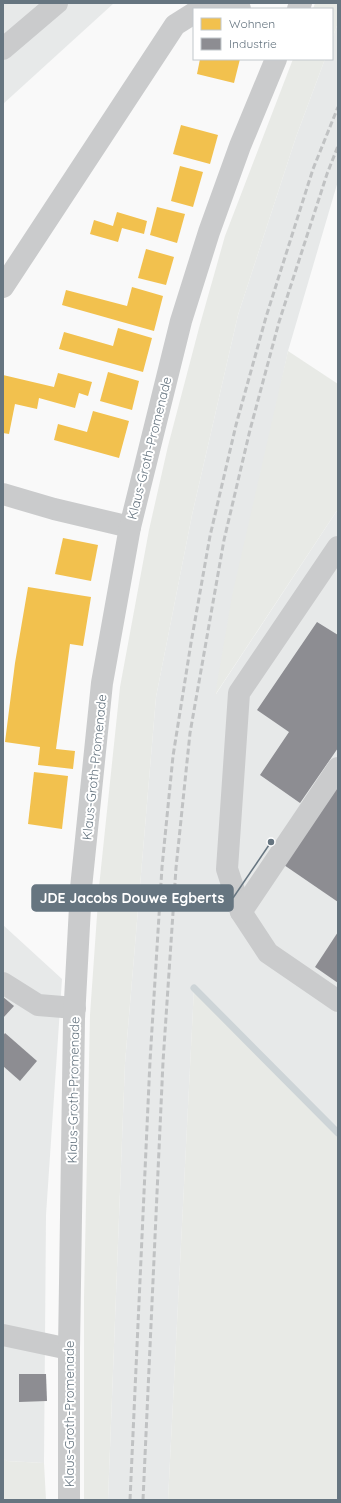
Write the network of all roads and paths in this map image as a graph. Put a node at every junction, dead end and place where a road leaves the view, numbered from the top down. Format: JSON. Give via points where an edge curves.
{"nodes":[{"id":1,"x":57,"y":3,"type":"edge"},
{"id":2,"x":203,"y":8,"type":"edge"},
{"id":3,"x":237,"y":8,"type":"edge"},
{"id":4,"x":193,"y":13,"type":"edge"},
{"id":5,"x":3,"y":48,"type":"edge"},
{"id":6,"x":276,"y":60,"type":"edge"},
{"id":7,"x":3,"y":287,"type":"edge"},
{"id":8,"x":5,"y":496,"type":"edge"},
{"id":9,"x":130,"y":527,"type":"junction"},
{"id":10,"x":338,"y":547,"type":"edge"},
{"id":11,"x":338,"y":768,"type":"edge"},
{"id":12,"x":241,"y":912,"type":"junction"},
{"id":13,"x":3,"y":983,"type":"edge"},
{"id":14,"x":338,"y":1001,"type":"edge"},
{"id":15,"x":75,"y":1008,"type":"junction"},
{"id":16,"x":3,"y":1335,"type":"edge"},
{"id":17,"x":69,"y":1349,"type":"junction"},
{"id":18,"x":70,"y":1500,"type":"edge"}],
"edges":[{"from":1,"to":5,"type":"street"},
{"from":2,"to":3,"type":"street","via":[[211,4]]},
{"from":4,"to":7,"type":"street","via":[[175,25]]},
{"from":6,"to":9,"type":"street","name":"Klaus-Groth-Promenade","via":[[237,153],[183,314]]},
{"from":8,"to":9,"type":"street"},
{"from":9,"to":15,"type":"street","name":"Klaus-Groth-Promenade","via":[[102,683],[81,888]]},
{"from":10,"to":12,"type":"street","via":[[240,693],[227,869]]},
{"from":11,"to":12,"type":"street"},
{"from":12,"to":14,"type":"street","via":[[268,953]]},
{"from":13,"to":15,"type":"street","via":[[38,1005]]},
{"from":15,"to":17,"type":"street","name":"Klaus-Groth-Promenade"},
{"from":16,"to":17,"type":"street"},
{"from":17,"to":18,"type":"street","name":"Klaus-Groth-Promenade"}]}
